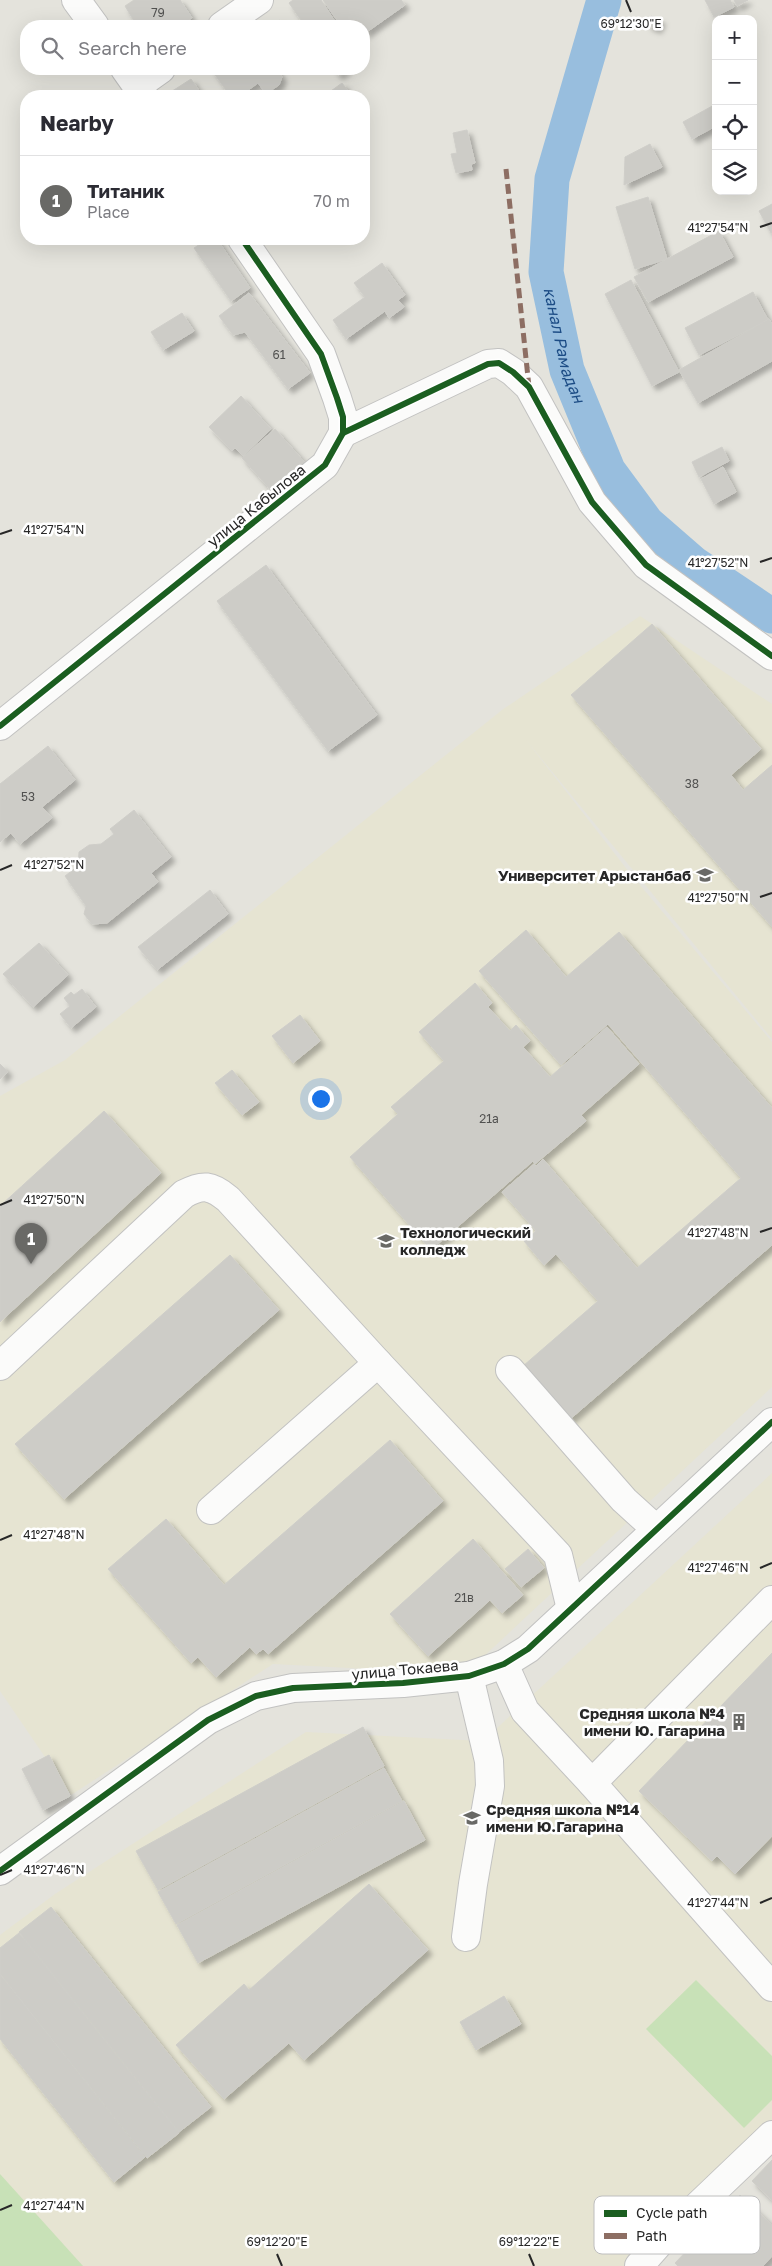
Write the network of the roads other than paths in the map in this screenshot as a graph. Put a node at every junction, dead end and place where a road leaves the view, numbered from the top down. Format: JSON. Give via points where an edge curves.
{"nodes":[{"id":1,"x":76,"y":0,"type":"edge"},
{"id":2,"x":259,"y":0,"type":"edge"},
{"id":3,"x":91,"y":20,"type":"edge"},
{"id":4,"x":231,"y":20,"type":"edge"},
{"id":5,"x":151,"y":75,"type":"edge"},
{"id":6,"x":136,"y":84,"type":"edge"},
{"id":7,"x":246,"y":245,"type":"edge"},
{"id":8,"x":343,"y":433,"type":"junction"},
{"id":9,"x":772,"y":656,"type":"edge"},
{"id":10,"x":0,"y":726,"type":"edge"},
{"id":11,"x":378,"y":1363,"type":"junction"},
{"id":12,"x":0,"y":1366,"type":"edge"},
{"id":13,"x":510,"y":1370,"type":"dead end"},
{"id":14,"x":772,"y":1422,"type":"edge"},
{"id":15,"x":210,"y":1510,"type":"dead end"},
{"id":16,"x":656,"y":1529,"type":"junction"},
{"id":17,"x":772,"y":1600,"type":"edge"},
{"id":18,"x":571,"y":1609,"type":"junction"},
{"id":19,"x":504,"y":1664,"type":"junction"},
{"id":20,"x":469,"y":1676,"type":"junction"},
{"id":21,"x":592,"y":1783,"type":"junction"},
{"id":22,"x":0,"y":1871,"type":"edge"},
{"id":23,"x":466,"y":1937,"type":"dead end"},
{"id":24,"x":772,"y":1987,"type":"edge"},
{"id":25,"x":772,"y":2135,"type":"edge"},
{"id":26,"x":708,"y":2196,"type":"edge"},
{"id":27,"x":650,"y":2254,"type":"edge"},
{"id":28,"x":639,"y":2266,"type":"edge"}],
"edges":[{"from":1,"to":3,"type":"street"},
{"from":2,"to":4,"type":"street"},
{"from":5,"to":6,"type":"street"},
{"from":7,"to":8,"type":"street","via":[[320,354],[343,417]]},
{"from":8,"to":9,"type":"street","via":[[488,364],[499,364],[529,387],[592,502],[646,565]]},
{"from":8,"to":10,"type":"street","name":"улица Кабылова","via":[[325,465]]},
{"from":11,"to":12,"type":"street","via":[[228,1199],[207,1186],[195,1188],[178,1199]]},
{"from":11,"to":15,"type":"street"},
{"from":11,"to":18,"type":"street","via":[[558,1555]]},
{"from":13,"to":16,"type":"street","via":[[624,1500]]},
{"from":14,"to":16,"type":"street","name":"улица Токаева"},
{"from":16,"to":18,"type":"street","name":"улица Токаева"},
{"from":17,"to":21,"type":"street"},
{"from":18,"to":19,"type":"street","name":"улица Токаева","via":[[528,1649]]},
{"from":19,"to":20,"type":"street","name":"улица Токаева"},
{"from":19,"to":21,"type":"street","via":[[525,1711]]},
{"from":20,"to":22,"type":"street","name":"улица Токаева","via":[[403,1684],[293,1688],[256,1696],[208,1720]]},
{"from":20,"to":23,"type":"street","via":[[489,1761],[490,1786]]},
{"from":21,"to":24,"type":"street"},
{"from":25,"to":26,"type":"street"},
{"from":27,"to":28,"type":"street"}]}
